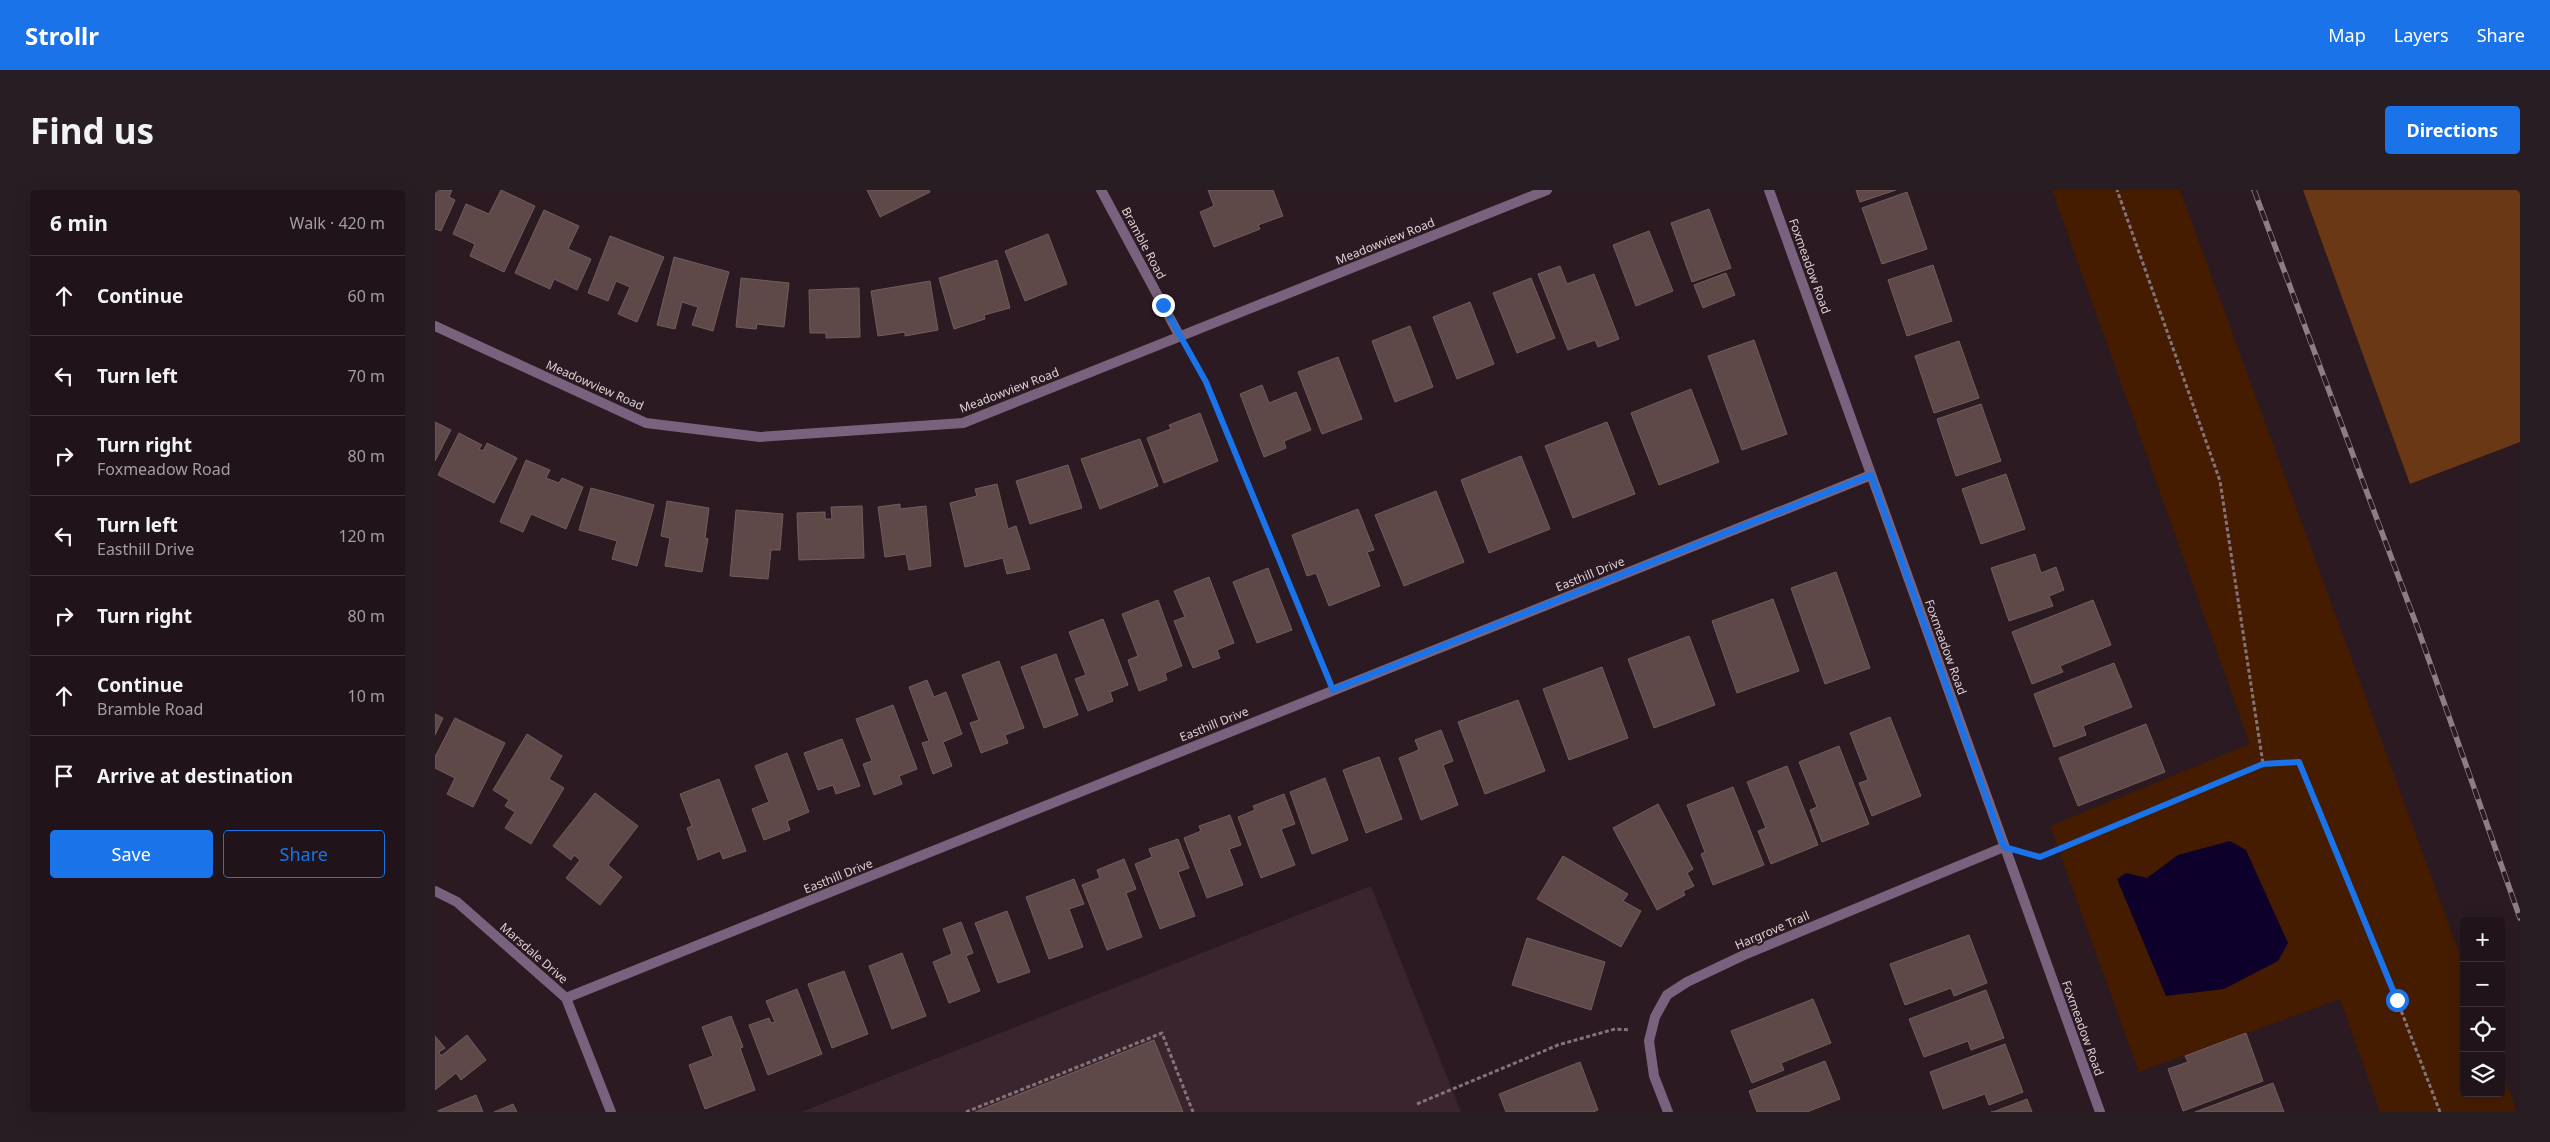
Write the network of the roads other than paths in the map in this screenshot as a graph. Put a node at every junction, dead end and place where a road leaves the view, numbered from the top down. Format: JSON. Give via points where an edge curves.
{"nodes":[{"id":1,"x":1101,"y":190,"type":"edge"},
{"id":2,"x":1547,"y":190,"type":"edge"},
{"id":3,"x":1769,"y":190,"type":"edge"},
{"id":4,"x":435,"y":326,"type":"edge"},
{"id":5,"x":1179,"y":335,"type":"junction"},
{"id":6,"x":1871,"y":475,"type":"junction"},
{"id":7,"x":2004,"y":847,"type":"junction"},
{"id":8,"x":435,"y":891,"type":"edge"},
{"id":9,"x":566,"y":998,"type":"junction"},
{"id":10,"x":611,"y":1112,"type":"edge"},
{"id":11,"x":1668,"y":1112,"type":"edge"},
{"id":12,"x":2100,"y":1112,"type":"edge"}],
"edges":[{"from":1,"to":5,"type":"street","name":"Bramble Road"},
{"from":2,"to":5,"type":"street","name":"Meadowview Road"},
{"from":3,"to":6,"type":"street","name":"Foxmeadow Road"},
{"from":4,"to":5,"type":"street","name":"Meadowview Road","via":[[646,422],[761,437],[963,423]]},
{"from":6,"to":7,"type":"street","name":"Foxmeadow Road"},
{"from":6,"to":9,"type":"street","name":"Easthill Drive"},
{"from":7,"to":11,"type":"street","name":"Hargrove Trail","via":[[1744,955],[1667,995],[1655,1017],[1649,1041],[1654,1076]]},
{"from":7,"to":12,"type":"street","name":"Foxmeadow Road"},
{"from":8,"to":9,"type":"street","name":"Marsdale Drive","via":[[457,902]]},
{"from":9,"to":10,"type":"street","name":"Marsdale Drive"}]}
